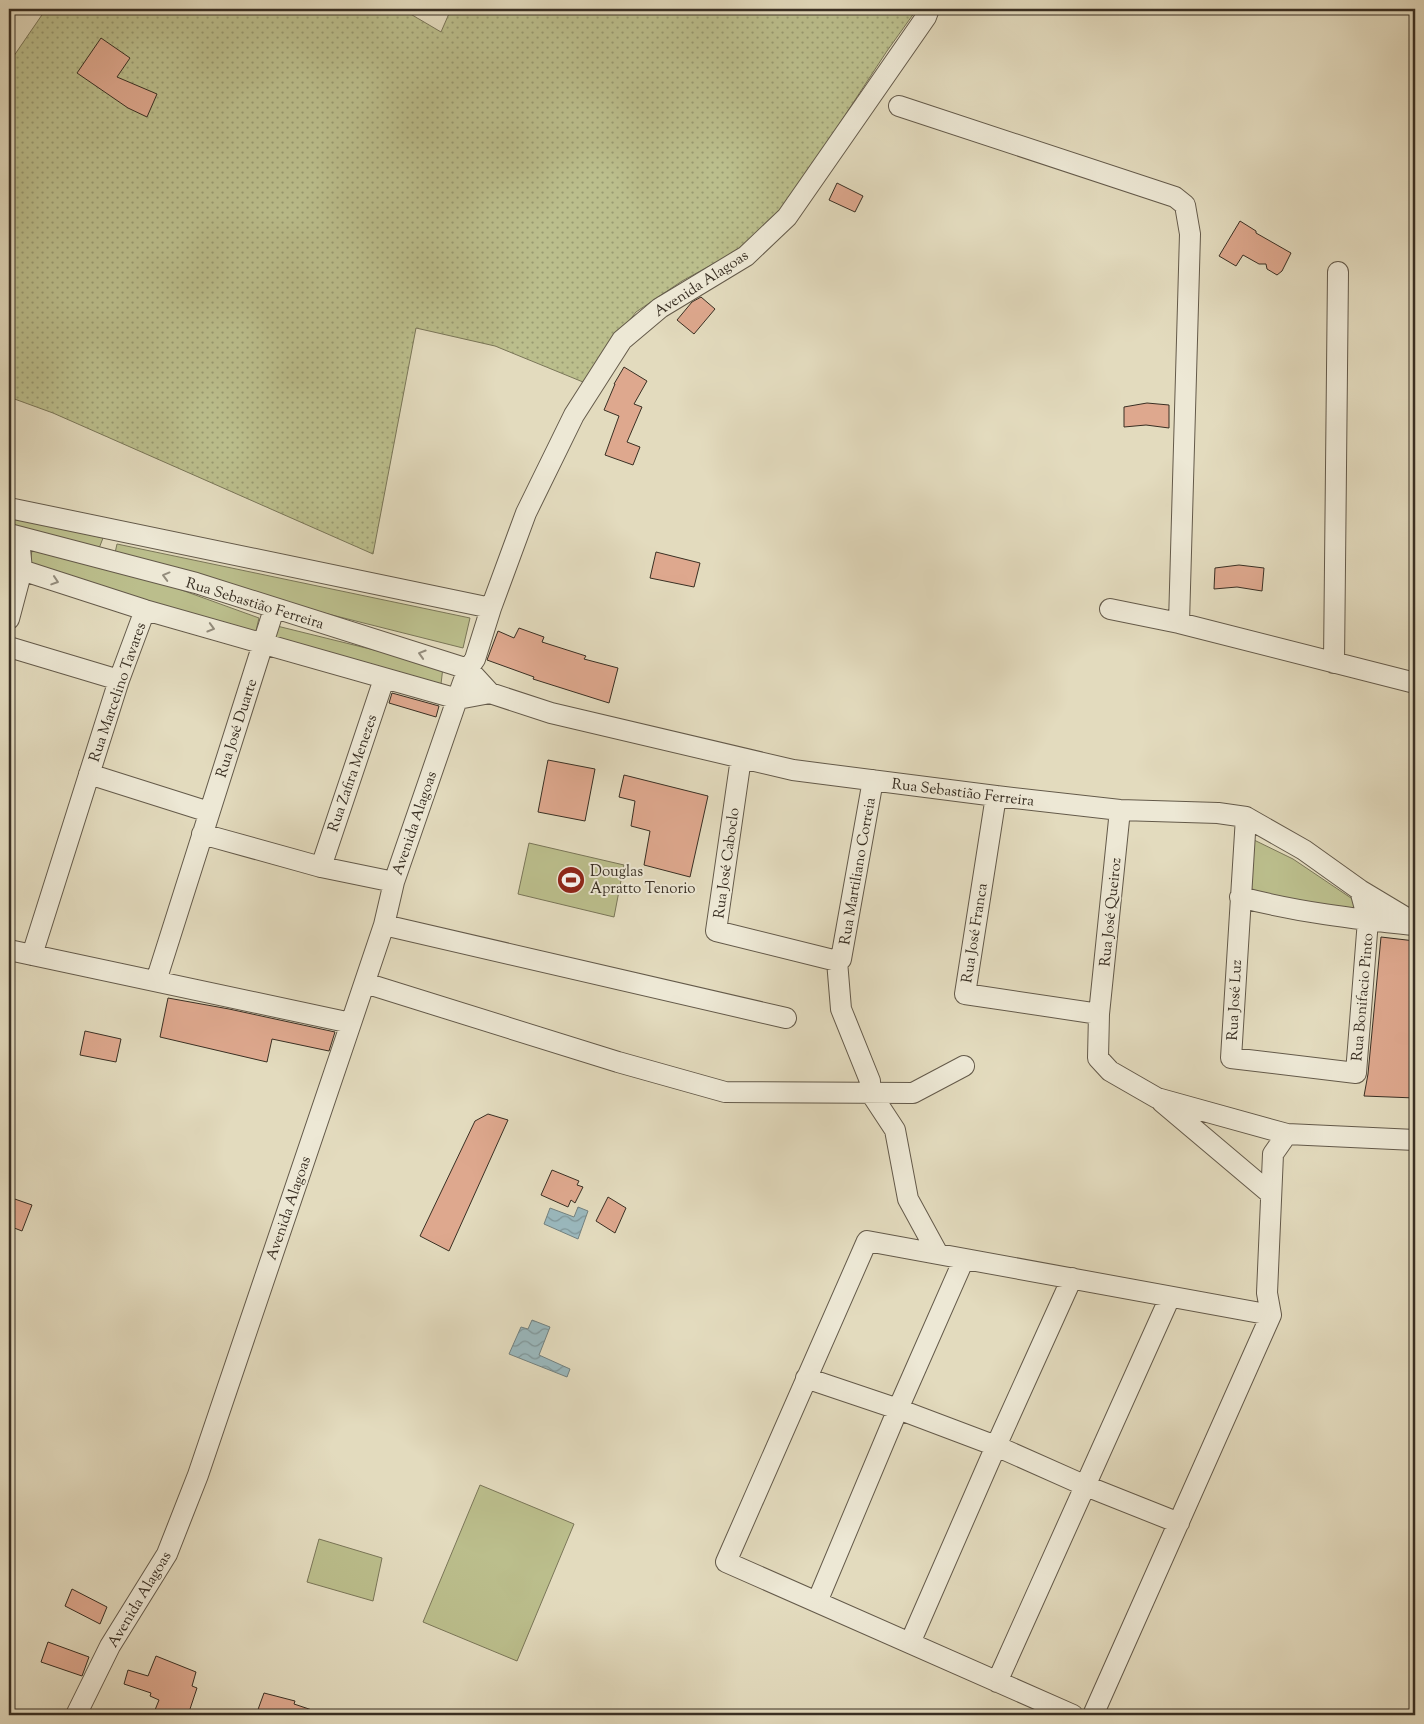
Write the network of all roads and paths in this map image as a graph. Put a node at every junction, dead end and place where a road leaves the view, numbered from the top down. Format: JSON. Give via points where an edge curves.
{"nodes":[{"id":1,"x":929,"y":9,"type":"edge"},
{"id":2,"x":899,"y":106,"type":"dead end"},
{"id":3,"x":1338,"y":272,"type":"dead end"},
{"id":4,"x":9,"y":508,"type":"edge"},
{"id":5,"x":113,"y":530,"type":"junction"},
{"id":6,"x":14,"y":536,"type":"edge"},
{"id":7,"x":107,"y":560,"type":"junction"},
{"id":8,"x":16,"y":568,"type":"edge"},
{"id":9,"x":491,"y":608,"type":"junction"},
{"id":10,"x":274,"y":609,"type":"junction"},
{"id":11,"x":1110,"y":609,"type":"dead end"},
{"id":12,"x":145,"y":610,"type":"junction"},
{"id":13,"x":9,"y":619,"type":"edge"},
{"id":14,"x":1179,"y":623,"type":"junction"},
{"id":15,"x":264,"y":644,"type":"junction"},
{"id":16,"x":9,"y":647,"type":"edge"},
{"id":17,"x":1334,"y":664,"type":"junction"},
{"id":18,"x":384,"y":678,"type":"junction"},
{"id":19,"x":466,"y":678,"type":"junction"},
{"id":20,"x":119,"y":680,"type":"junction"},
{"id":21,"x":1415,"y":683,"type":"edge"},
{"id":22,"x":490,"y":693,"type":"junction"},
{"id":23,"x":741,"y":758,"type":"junction"},
{"id":24,"x":89,"y":774,"type":"junction"},
{"id":25,"x":873,"y":780,"type":"junction"},
{"id":26,"x":996,"y":796,"type":"junction"},
{"id":27,"x":1120,"y":810,"type":"junction"},
{"id":28,"x":209,"y":812,"type":"junction"},
{"id":29,"x":1246,"y":818,"type":"junction"},
{"id":30,"x":202,"y":834,"type":"junction"},
{"id":31,"x":320,"y":867,"type":"junction"},
{"id":32,"x":394,"y":882,"type":"junction"},
{"id":33,"x":1360,"y":890,"type":"junction"},
{"id":34,"x":1240,"y":898,"type":"junction"},
{"id":35,"x":1368,"y":920,"type":"junction"},
{"id":36,"x":1415,"y":924,"type":"edge"},
{"id":37,"x":384,"y":925,"type":"junction"},
{"id":38,"x":9,"y":950,"type":"edge"},
{"id":39,"x":32,"y":955,"type":"junction"},
{"id":40,"x":838,"y":961,"type":"junction"},
{"id":41,"x":156,"y":981,"type":"junction"},
{"id":42,"x":365,"y":982,"type":"junction"},
{"id":43,"x":1100,"y":1014,"type":"junction"},
{"id":44,"x":786,"y":1018,"type":"dead end"},
{"id":45,"x":351,"y":1023,"type":"junction"},
{"id":46,"x":964,"y":1066,"type":"dead end"},
{"id":47,"x":1356,"y":1073,"type":"joint"},
{"id":48,"x":870,"y":1092,"type":"junction"},
{"id":49,"x":1157,"y":1098,"type":"junction"},
{"id":50,"x":1287,"y":1134,"type":"junction"},
{"id":51,"x":1415,"y":1140,"type":"edge"},
{"id":52,"x":1271,"y":1194,"type":"junction"},
{"id":53,"x":938,"y":1254,"type":"junction"},
{"id":54,"x":964,"y":1259,"type":"junction"},
{"id":55,"x":1072,"y":1278,"type":"junction"},
{"id":56,"x":1170,"y":1297,"type":"junction"},
{"id":57,"x":1271,"y":1315,"type":"junction"},
{"id":58,"x":806,"y":1378,"type":"junction"},
{"id":59,"x":898,"y":1410,"type":"junction"},
{"id":60,"x":996,"y":1446,"type":"junction"},
{"id":61,"x":1086,"y":1486,"type":"junction"},
{"id":62,"x":1179,"y":1523,"type":"junction"},
{"id":63,"x":817,"y":1602,"type":"junction"},
{"id":64,"x":910,"y":1643,"type":"junction"},
{"id":65,"x":996,"y":1682,"type":"junction"},
{"id":66,"x":76,"y":1715,"type":"edge"},
{"id":67,"x":1073,"y":1715,"type":"edge"},
{"id":68,"x":1093,"y":1715,"type":"edge"}],
"edges":[{"from":1,"to":9,"type":"street","name":"Avenida Alagoas","via":[[786,217],[746,256],[660,308],[622,340],[574,414],[526,513]]},
{"from":2,"to":14,"type":"street","via":[[1175,197],[1185,205],[1190,234]]},
{"from":3,"to":17,"type":"street"},
{"from":4,"to":5,"type":"street"},
{"from":5,"to":7,"type":"street"},
{"from":5,"to":9,"type":"street"},
{"from":6,"to":7,"type":"street","name":"Rua Sebastião Ferreira"},
{"from":6,"to":8,"type":"street"},
{"from":10,"to":7,"type":"street","name":"Rua Sebastião Ferreira","one_way":true,"via":[[196,583]]},
{"from":8,"to":12,"type":"street","name":"Rua Sebastião Ferreira","one_way":true},
{"from":8,"to":13,"type":"street"},
{"from":9,"to":19,"type":"street","name":"Avenida Alagoas"},
{"from":10,"to":15,"type":"street","name":"Rua José Duarte"},
{"from":19,"to":10,"type":"street","name":"Rua Sebastião Ferreira","one_way":true},
{"from":11,"to":14,"type":"street"},
{"from":12,"to":15,"type":"street","name":"Rua Sebastião Ferreira","one_way":true},
{"from":12,"to":20,"type":"street","name":"Rua Marcelino Tavares"},
{"from":14,"to":17,"type":"street"},
{"from":15,"to":18,"type":"street","name":"Rua Sebastião Ferreira"},
{"from":15,"to":28,"type":"street","name":"Rua José Duarte"},
{"from":16,"to":20,"type":"street"},
{"from":17,"to":21,"type":"street"},
{"from":18,"to":19,"type":"street","name":"Rua Sebastião Ferreira"},
{"from":18,"to":31,"type":"street","name":"Rua Zafira Menezes"},
{"from":19,"to":22,"type":"street","name":"Rua Sebastião Ferreira"},
{"from":19,"to":22,"type":"street","name":"Rua Sebastião Ferreira"},
{"from":19,"to":32,"type":"street","name":"Avenida Alagoas"},
{"from":20,"to":24,"type":"street","name":"Rua Marcelino Tavares"},
{"from":22,"to":23,"type":"street","name":"Rua Sebastião Ferreira","via":[[552,713]]},
{"from":23,"to":25,"type":"street","name":"Rua Sebastião Ferreira","via":[[793,770]]},
{"from":23,"to":40,"type":"street","name":"Rua José Caboclo","via":[[716,931]]},
{"from":24,"to":28,"type":"street"},
{"from":24,"to":39,"type":"street","name":"Rua Marcelino Tavares"},
{"from":25,"to":26,"type":"street","name":"Rua Sebastião Ferreira"},
{"from":25,"to":40,"type":"street","name":"Rua Martiliano Correia"},
{"from":26,"to":27,"type":"street","name":"Rua Sebastião Ferreira"},
{"from":26,"to":43,"type":"street","name":"Rua José Franca","via":[[965,994]]},
{"from":27,"to":29,"type":"street","name":"Rua Sebastião Ferreira","via":[[1218,813]]},
{"from":27,"to":43,"type":"street","name":"Rua José Queiroz"},
{"from":28,"to":30,"type":"street","name":"Rua José Duarte"},
{"from":29,"to":33,"type":"street","name":"Rua Sebastião Ferreira","via":[[1304,850]]},
{"from":29,"to":34,"type":"street","name":"Rua José Luz"},
{"from":30,"to":31,"type":"street"},
{"from":30,"to":41,"type":"street","name":"Rua José Duarte"},
{"from":31,"to":32,"type":"street"},
{"from":32,"to":37,"type":"street","name":"Avenida Alagoas"},
{"from":33,"to":35,"type":"street","name":"Rua Bonifacio Pinto"},
{"from":33,"to":36,"type":"street","name":"Rua Sebastião Ferreira"},
{"from":34,"to":35,"type":"street","name":"Rua Bonifacio Pinto"},
{"from":34,"to":47,"type":"street","name":"Rua José Luz","via":[[1231,1058]]},
{"from":35,"to":36,"type":"street","name":"Rua Bonifacio Pinto"},
{"from":35,"to":47,"type":"street","name":"Rua Bonifacio Pinto"},
{"from":37,"to":42,"type":"street","name":"Avenida Alagoas"},
{"from":37,"to":44,"type":"street"},
{"from":38,"to":39,"type":"street"},
{"from":39,"to":41,"type":"street"},
{"from":40,"to":48,"type":"street","name":"Rua Martiliano Correia","via":[[840,1009],[870,1082]]},
{"from":41,"to":45,"type":"street"},
{"from":42,"to":45,"type":"street","name":"Avenida Alagoas"},
{"from":42,"to":48,"type":"street","via":[[724,1092]]},
{"from":43,"to":49,"type":"street","name":"Rua José Queiroz","via":[[1098,1058],[1110,1071]]},
{"from":45,"to":66,"type":"street","name":"Avenida Alagoas","via":[[198,1475],[167,1554],[110,1646]]},
{"from":46,"to":48,"type":"street","via":[[912,1093]]},
{"from":48,"to":53,"type":"street","name":"Rua Martiliano Correia","via":[[895,1130],[908,1199]]},
{"from":49,"to":50,"type":"street"},
{"from":49,"to":52,"type":"street"},
{"from":50,"to":51,"type":"street"},
{"from":50,"to":52,"type":"street","via":[[1273,1154]]},
{"from":52,"to":57,"type":"street","via":[[1267,1293]]},
{"from":53,"to":54,"type":"street"},
{"from":53,"to":58,"type":"street","via":[[867,1241]]},
{"from":54,"to":55,"type":"street"},
{"from":54,"to":59,"type":"street"},
{"from":55,"to":56,"type":"street"},
{"from":55,"to":60,"type":"street"},
{"from":56,"to":57,"type":"street"},
{"from":56,"to":61,"type":"street"},
{"from":57,"to":62,"type":"street"},
{"from":58,"to":59,"type":"street"},
{"from":58,"to":63,"type":"street","via":[[726,1562]]},
{"from":59,"to":60,"type":"street"},
{"from":59,"to":63,"type":"street"},
{"from":60,"to":61,"type":"street"},
{"from":60,"to":64,"type":"street"},
{"from":61,"to":62,"type":"street"},
{"from":61,"to":65,"type":"street"},
{"from":62,"to":68,"type":"street"},
{"from":63,"to":64,"type":"street"},
{"from":64,"to":65,"type":"street"},
{"from":65,"to":67,"type":"street"}]}
